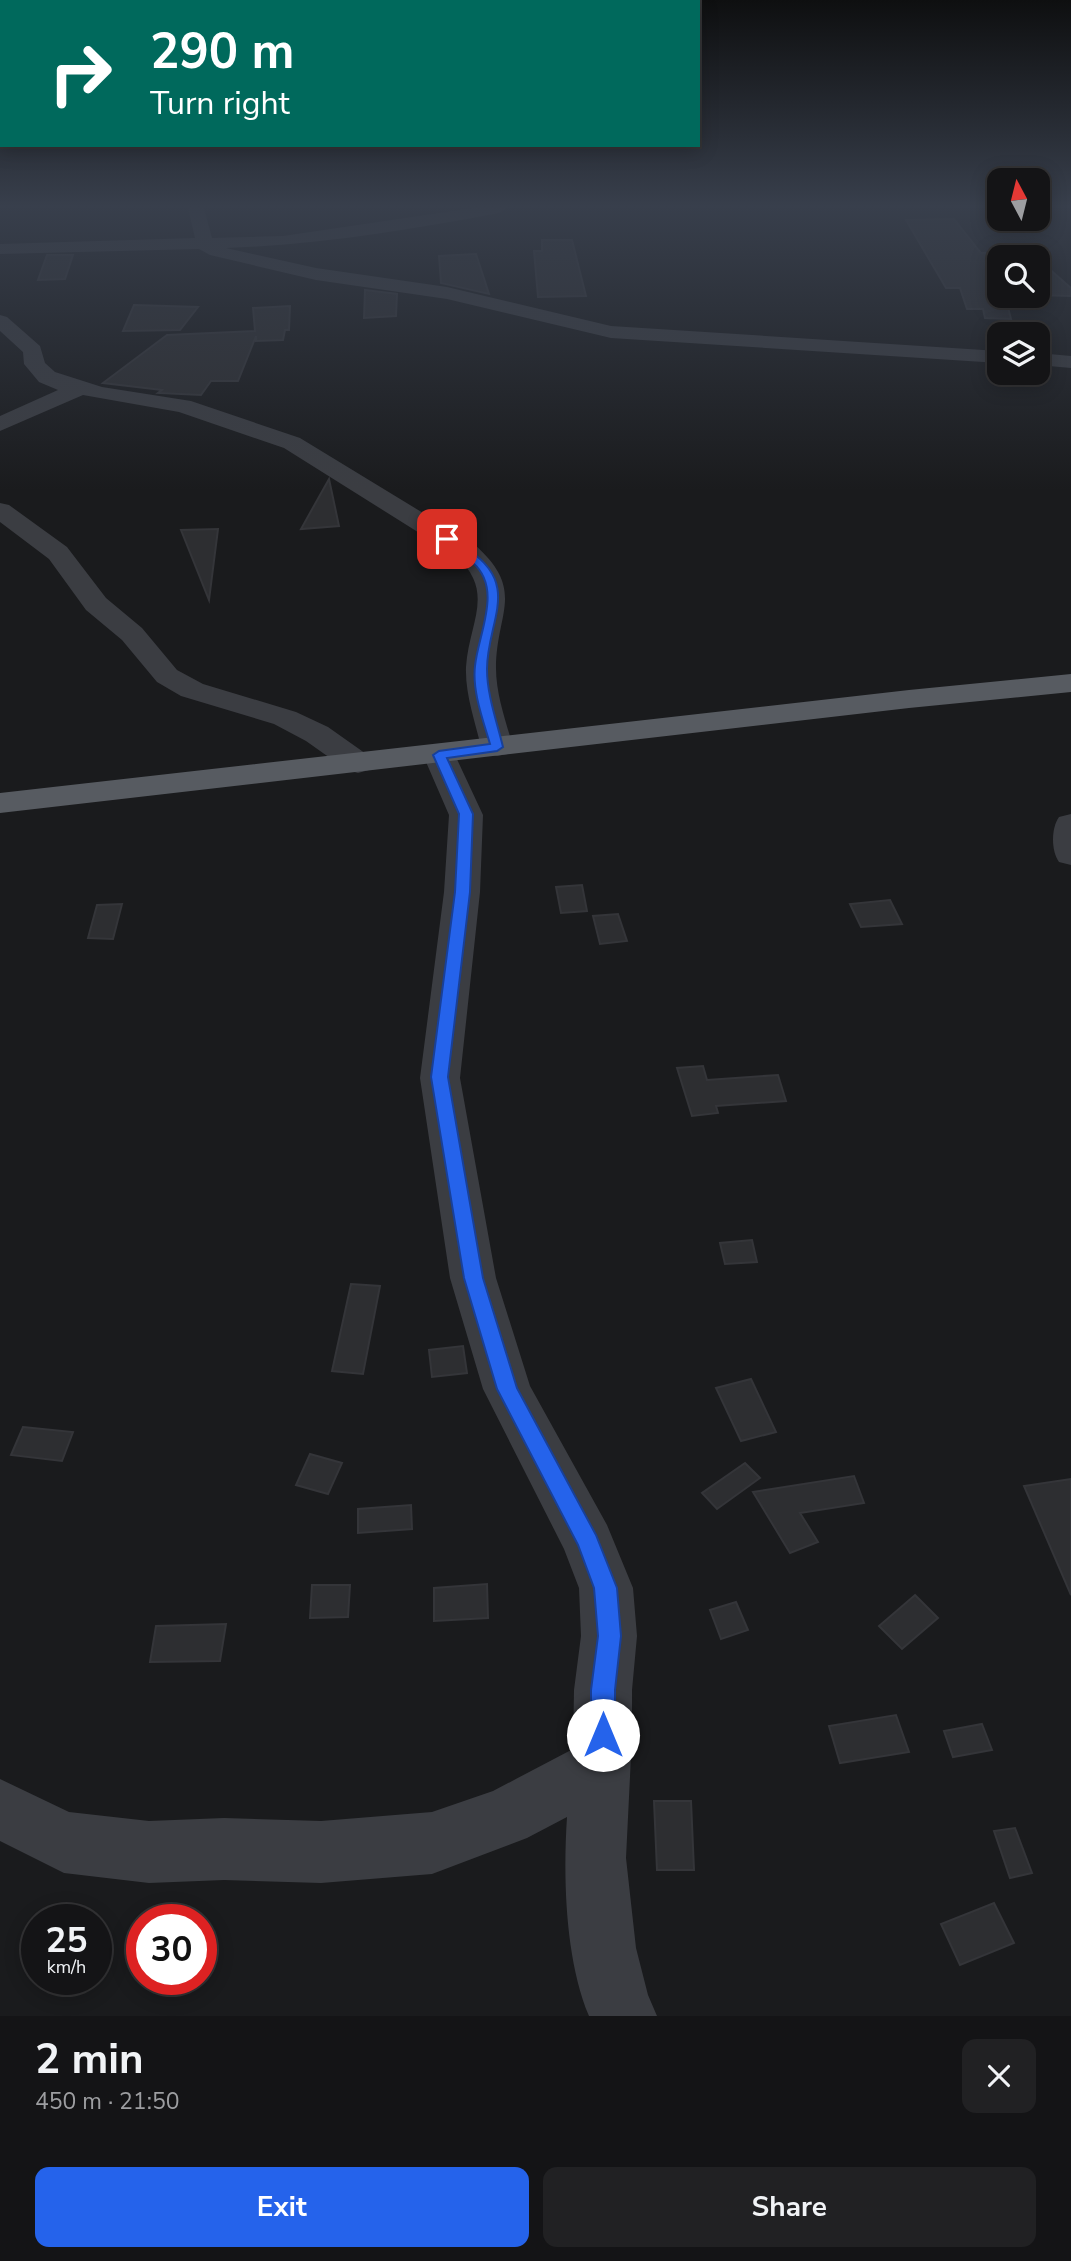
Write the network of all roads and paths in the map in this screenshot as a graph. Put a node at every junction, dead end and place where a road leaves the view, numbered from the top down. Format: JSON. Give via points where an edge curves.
{"nodes":[{"id":1,"x":485,"y":302,"type":"edge"},
{"id":2,"x":0,"y":321,"type":"edge"},
{"id":3,"x":987,"y":356,"type":"edge"},
{"id":4,"x":1050,"y":360,"type":"edge"},
{"id":5,"x":1071,"y":362,"type":"edge"},
{"id":6,"x":82,"y":387,"type":"junction"},
{"id":7,"x":0,"y":424,"type":"edge"},
{"id":8,"x":0,"y":510,"type":"edge"},
{"id":9,"x":1071,"y":683,"type":"edge"},
{"id":10,"x":497,"y":747,"type":"junction"},
{"id":11,"x":439,"y":755,"type":"junction"},
{"id":12,"x":358,"y":763,"type":"junction"},
{"id":13,"x":0,"y":803,"type":"edge"},
{"id":14,"x":1071,"y":824,"type":"edge"},
{"id":15,"x":1071,"y":855,"type":"edge"},
{"id":16,"x":601,"y":1766,"type":"junction"},
{"id":17,"x":0,"y":1809,"type":"edge"},
{"id":18,"x":624,"y":2016,"type":"edge"}],
"edges":[{"from":1,"to":3,"type":"street","via":[[611,332]]},
{"from":2,"to":6,"type":"street","via":[[33,350],[39,371],[62,384]]},
{"from":4,"to":5,"type":"street"},
{"from":6,"to":7,"type":"street"},
{"from":6,"to":10,"type":"street","via":[[183,406],[292,443],[473,556],[494,594],[481,667]]},
{"from":8,"to":12,"type":"street","via":[[58,552],[96,604],[132,634],[167,676],[192,690],[285,718]]},
{"from":9,"to":10,"type":"main road"},
{"from":10,"to":11,"type":"main road"},
{"from":11,"to":12,"type":"main road"},
{"from":11,"to":16,"type":"street","via":[[466,814],[462,892],[440,1077],[444,1103],[473,1278],[507,1389],[588,1542],[606,1588],[609,1636]]},
{"from":12,"to":13,"type":"main road"},
{"from":14,"to":15,"type":"street"},
{"from":16,"to":17,"type":"street","via":[[506,1816],[432,1843],[321,1852],[149,1852],[64,1842]]},
{"from":16,"to":18,"type":"street","via":[[595,1858],[604,1948]]}]}
